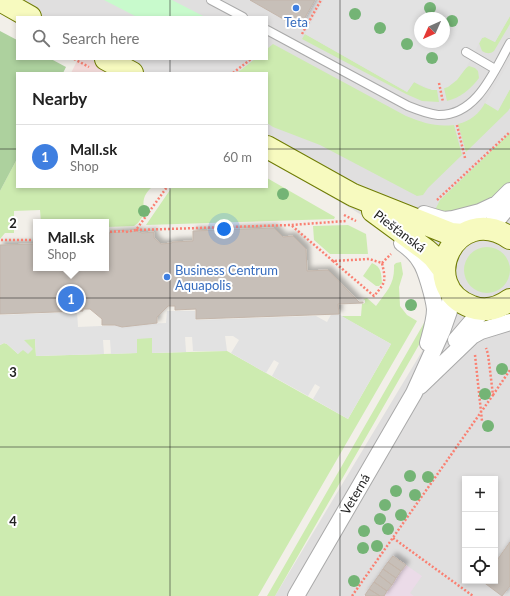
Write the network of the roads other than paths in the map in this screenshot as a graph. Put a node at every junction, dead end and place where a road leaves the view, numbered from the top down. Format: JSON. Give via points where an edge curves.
{"nodes":[{"id":1,"x":0,"y":0,"type":"edge"},
{"id":2,"x":211,"y":0,"type":"edge"},
{"id":3,"x":28,"y":16,"type":"edge"},
{"id":4,"x":240,"y":16,"type":"edge"},
{"id":5,"x":268,"y":31,"type":"edge"},
{"id":6,"x":510,"y":43,"type":"edge"},
{"id":7,"x":466,"y":52,"type":"dead end"},
{"id":8,"x":108,"y":60,"type":"edge"},
{"id":9,"x":495,"y":69,"type":"junction"},
{"id":10,"x":130,"y":72,"type":"edge"},
{"id":11,"x":268,"y":148,"type":"edge"},
{"id":12,"x":510,"y":191,"type":"edge"},
{"id":13,"x":353,"y":195,"type":"junction"},
{"id":14,"x":510,"y":204,"type":"edge"},
{"id":15,"x":486,"y":229,"type":"junction"},
{"id":16,"x":463,"y":235,"type":"junction"},
{"id":17,"x":510,"y":238,"type":"edge"},
{"id":18,"x":444,"y":270,"type":"junction"},
{"id":19,"x":451,"y":292,"type":"junction"},
{"id":20,"x":510,"y":301,"type":"edge"},
{"id":21,"x":486,"y":309,"type":"junction"},
{"id":22,"x":510,"y":322,"type":"edge"},
{"id":23,"x":414,"y":393,"type":"junction"},
{"id":24,"x":296,"y":596,"type":"edge"}],
"edges":[{"from":1,"to":3,"type":"street"},
{"from":2,"to":4,"type":"lane"},
{"from":5,"to":9,"type":"lane","via":[[408,106],[424,112],[449,113],[465,108],[487,84]]},
{"from":6,"to":9,"type":"lane"},
{"from":7,"to":9,"type":"lane"},
{"from":8,"to":10,"type":"street"},
{"from":11,"to":13,"type":"street","name":"Piešťanská"},
{"from":12,"to":13,"type":"street","via":[[487,210],[444,220]]},
{"from":13,"to":16,"type":"street","name":"Piešťanská","via":[[451,234]]},
{"from":13,"to":18,"type":"street","name":"Piešťanská","via":[[426,250]]},
{"from":13,"to":23,"type":"street","via":[[415,254],[426,277],[435,308]]},
{"from":14,"to":15,"type":"street"},
{"from":15,"to":16,"type":"street","via":[[470,231]]},
{"from":15,"to":17,"type":"street"},
{"from":16,"to":18,"type":"street","via":[[448,250]]},
{"from":18,"to":19,"type":"street","via":[[446,283]]},
{"from":19,"to":21,"type":"street","via":[[468,306]]},
{"from":19,"to":23,"type":"street","name":"Veterná","via":[[449,311],[442,331]]},
{"from":20,"to":21,"type":"street"},
{"from":21,"to":23,"type":"street","name":"Veterná","via":[[470,324]]},
{"from":22,"to":23,"type":"street","via":[[472,336]]},
{"from":23,"to":24,"type":"street","name":"Veterná"}]}
